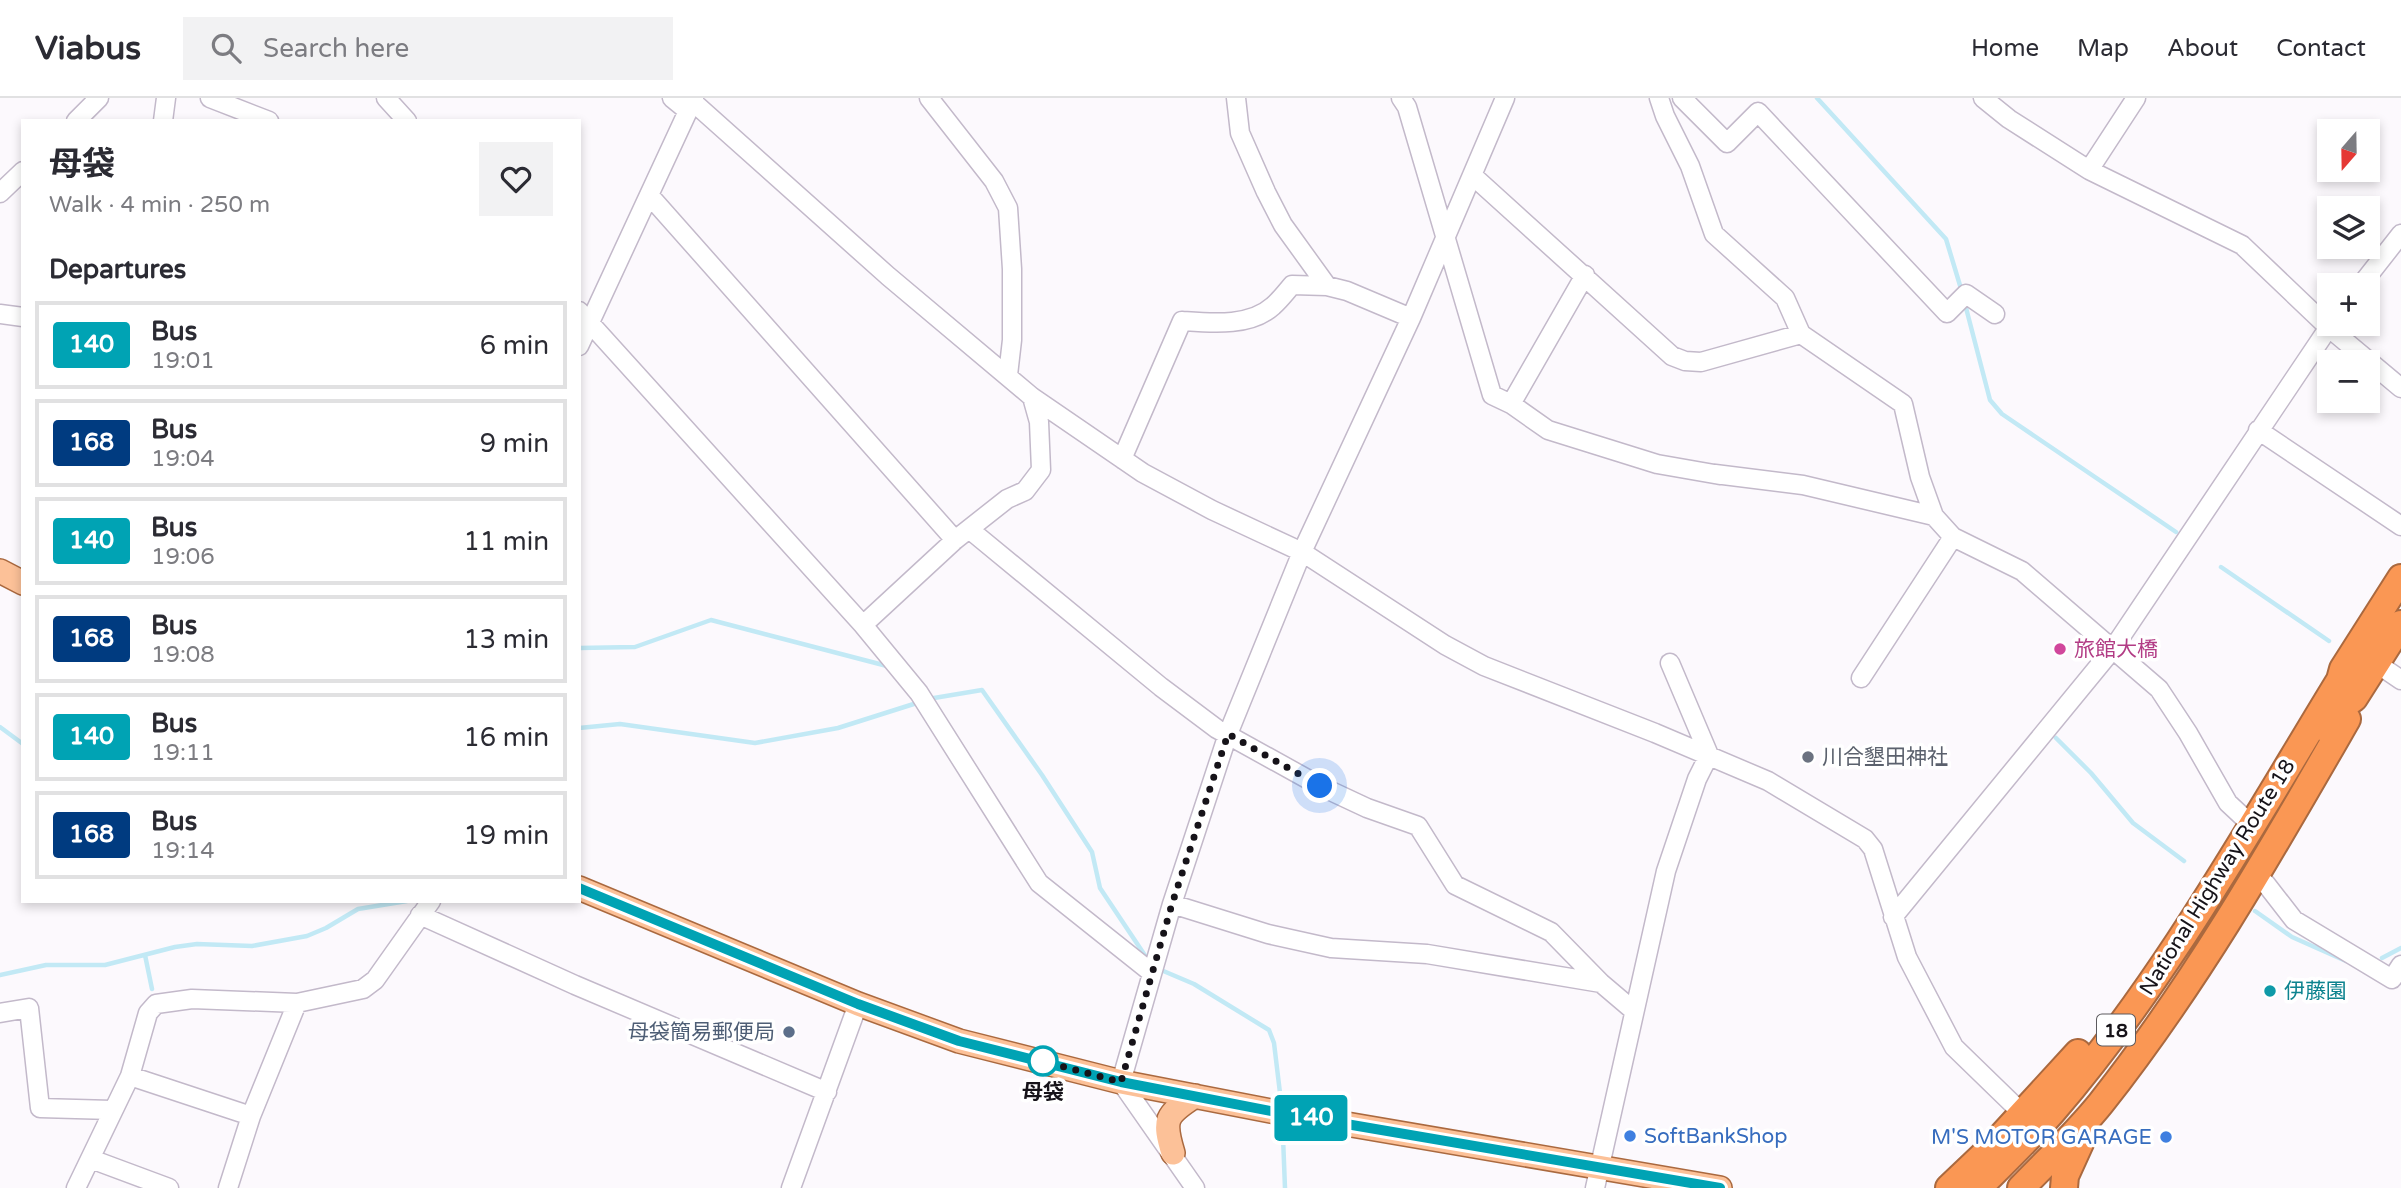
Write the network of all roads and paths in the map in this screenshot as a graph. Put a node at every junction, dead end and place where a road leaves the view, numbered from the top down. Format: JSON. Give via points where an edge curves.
{"nodes":[{"id":1,"x":99,"y":98,"type":"edge"},
{"id":2,"x":166,"y":98,"type":"edge"},
{"id":3,"x":210,"y":98,"type":"edge"},
{"id":4,"x":386,"y":98,"type":"edge"},
{"id":5,"x":673,"y":98,"type":"edge"},
{"id":6,"x":929,"y":98,"type":"edge"},
{"id":7,"x":1236,"y":98,"type":"edge"},
{"id":8,"x":1401,"y":98,"type":"edge"},
{"id":9,"x":1505,"y":98,"type":"edge"},
{"id":10,"x":1659,"y":98,"type":"edge"},
{"id":11,"x":1682,"y":98,"type":"edge"},
{"id":12,"x":1983,"y":98,"type":"edge"},
{"id":13,"x":2136,"y":98,"type":"edge"},
{"id":14,"x":691,"y":103,"type":"edge"},
{"id":15,"x":78,"y":119,"type":"edge"},
{"id":16,"x":163,"y":119,"type":"edge"},
{"id":17,"x":264,"y":119,"type":"edge"},
{"id":18,"x":405,"y":119,"type":"edge"},
{"id":19,"x":2089,"y":170,"type":"junction"},
{"id":20,"x":21,"y":173,"type":"edge"},
{"id":21,"x":1472,"y":175,"type":"junction"},
{"id":22,"x":0,"y":193,"type":"edge"},
{"id":23,"x":649,"y":195,"type":"junction"},
{"id":24,"x":2401,"y":234,"type":"edge"},
{"id":25,"x":1445,"y":240,"type":"junction"},
{"id":26,"x":2370,"y":273,"type":"edge"},
{"id":27,"x":1585,"y":275,"type":"junction"},
{"id":28,"x":1327,"y":286,"type":"junction"},
{"id":29,"x":2317,"y":313,"type":"edge"},
{"id":30,"x":0,"y":314,"type":"edge"},
{"id":31,"x":1995,"y":314,"type":"dead end"},
{"id":32,"x":21,"y":317,"type":"edge"},
{"id":33,"x":585,"y":317,"type":"edge"},
{"id":34,"x":1411,"y":318,"type":"junction"},
{"id":35,"x":1801,"y":334,"type":"junction"},
{"id":36,"x":581,"y":336,"type":"edge"},
{"id":37,"x":2322,"y":336,"type":"edge"},
{"id":38,"x":2342,"y":336,"type":"edge"},
{"id":39,"x":1008,"y":375,"type":"junction"},
{"id":40,"x":2401,"y":388,"type":"edge"},
{"id":41,"x":1032,"y":397,"type":"junction"},
{"id":42,"x":1511,"y":404,"type":"junction"},
{"id":43,"x":2258,"y":430,"type":"junction"},
{"id":44,"x":1122,"y":459,"type":"junction"},
{"id":45,"x":1934,"y":516,"type":"junction"},
{"id":46,"x":2401,"y":526,"type":"edge"},
{"id":47,"x":962,"y":535,"type":"junction"},
{"id":48,"x":1953,"y":537,"type":"junction"},
{"id":49,"x":1302,"y":551,"type":"junction"},
{"id":50,"x":0,"y":571,"type":"edge"},
{"id":51,"x":2401,"y":578,"type":"edge"},
{"id":52,"x":21,"y":582,"type":"edge"},
{"id":53,"x":2401,"y":624,"type":"edge"},
{"id":54,"x":863,"y":625,"type":"junction"},
{"id":55,"x":2112,"y":650,"type":"junction"},
{"id":56,"x":1670,"y":663,"type":"dead end"},
{"id":57,"x":2376,"y":663,"type":"junction"},
{"id":58,"x":2343,"y":669,"type":"junction"},
{"id":59,"x":1861,"y":678,"type":"dead end"},
{"id":60,"x":2401,"y":680,"type":"edge"},
{"id":61,"x":1228,"y":734,"type":"junction"},
{"id":62,"x":1709,"y":755,"type":"junction"},
{"id":63,"x":2243,"y":817,"type":"junction"},
{"id":64,"x":2245,"y":864,"type":"junction"},
{"id":65,"x":581,"y":889,"type":"edge"},
{"id":66,"x":1172,"y":904,"type":"junction"},
{"id":67,"x":426,"y":908,"type":"edge"},
{"id":68,"x":1893,"y":917,"type":"junction"},
{"id":69,"x":1152,"y":973,"type":"junction"},
{"id":70,"x":2398,"y":977,"type":"edge"},
{"id":71,"x":1601,"y":983,"type":"junction"},
{"id":72,"x":297,"y":1003,"type":"junction"},
{"id":73,"x":858,"y":1004,"type":"junction"},
{"id":74,"x":1634,"y":1011,"type":"junction"},
{"id":75,"x":0,"y":1013,"type":"edge"},
{"id":76,"x":130,"y":1076,"type":"junction"},
{"id":77,"x":1121,"y":1082,"type":"junction"},
{"id":78,"x":827,"y":1092,"type":"junction"},
{"id":79,"x":1195,"y":1096,"type":"junction"},
{"id":80,"x":2099,"y":1105,"type":"junction"},
{"id":81,"x":112,"y":1110,"type":"junction"},
{"id":82,"x":2023,"y":1114,"type":"junction"},
{"id":83,"x":251,"y":1116,"type":"junction"},
{"id":84,"x":1173,"y":1153,"type":"junction"},
{"id":85,"x":90,"y":1159,"type":"junction"},
{"id":86,"x":1597,"y":1178,"type":"edge"},
{"id":87,"x":76,"y":1188,"type":"edge"},
{"id":88,"x":169,"y":1188,"type":"edge"},
{"id":89,"x":228,"y":1188,"type":"edge"},
{"id":90,"x":791,"y":1188,"type":"edge"},
{"id":91,"x":1195,"y":1188,"type":"edge"},
{"id":92,"x":1720,"y":1188,"type":"edge"},
{"id":93,"x":1950,"y":1188,"type":"edge"},
{"id":94,"x":1978,"y":1188,"type":"edge"},
{"id":95,"x":1994,"y":1188,"type":"edge"},
{"id":96,"x":2021,"y":1188,"type":"edge"},
{"id":97,"x":2064,"y":1188,"type":"edge"}],
"edges":[{"from":1,"to":15,"type":"street"},
{"from":2,"to":16,"type":"street"},
{"from":3,"to":17,"type":"street"},
{"from":4,"to":18,"type":"street"},
{"from":5,"to":14,"type":"street"},
{"from":6,"to":39,"type":"street","via":[[993,181],[1008,208],[1012,269]]},
{"from":7,"to":28,"type":"street","via":[[1240,132],[1266,192],[1283,225]]},
{"from":8,"to":25,"type":"street"},
{"from":9,"to":21,"type":"street"},
{"from":10,"to":35,"type":"street","via":[[1714,234],[1785,298]]},
{"from":11,"to":31,"type":"street","via":[[1727,143],[1758,112],[1947,313],[1962,297]]},
{"from":12,"to":19,"type":"street"},
{"from":13,"to":19,"type":"street"},
{"from":14,"to":23,"type":"street"},
{"from":14,"to":39,"type":"street"},
{"from":19,"to":29,"type":"street","via":[[2242,244]]},
{"from":20,"to":22,"type":"street"},
{"from":21,"to":25,"type":"street"},
{"from":21,"to":27,"type":"street"},
{"from":23,"to":33,"type":"street"},
{"from":23,"to":47,"type":"street"},
{"from":24,"to":26,"type":"street"},
{"from":25,"to":34,"type":"street"},
{"from":25,"to":42,"type":"street","via":[[1492,395]]},
{"from":27,"to":35,"type":"street","via":[[1672,356],[1685,361],[1701,362]]},
{"from":27,"to":42,"type":"street"},
{"from":28,"to":34,"type":"street"},
{"from":28,"to":44,"type":"street","via":[[1292,285],[1272,308],[1222,324],[1182,321]]},
{"from":30,"to":32,"type":"street"},
{"from":33,"to":36,"type":"street"},
{"from":33,"to":54,"type":"street"},
{"from":34,"to":49,"type":"street"},
{"from":35,"to":45,"type":"street","via":[[1903,404]]},
{"from":37,"to":43,"type":"street"},
{"from":38,"to":40,"type":"street"},
{"from":39,"to":41,"type":"street"},
{"from":41,"to":44,"type":"street"},
{"from":41,"to":47,"type":"street","via":[[1039,422],[1041,470],[1025,491],[1007,499]]},
{"from":42,"to":45,"type":"street","via":[[1548,430],[1657,464],[1803,485]]},
{"from":43,"to":46,"type":"street"},
{"from":43,"to":55,"type":"street"},
{"from":44,"to":49,"type":"street","via":[[1212,510]]},
{"from":45,"to":48,"type":"street"},
{"from":47,"to":54,"type":"street"},
{"from":47,"to":61,"type":"street"},
{"from":48,"to":55,"type":"street","via":[[2022,571]]},
{"from":48,"to":59,"type":"street"},
{"from":49,"to":61,"type":"street"},
{"from":49,"to":62,"type":"street","via":[[1484,666]]},
{"from":50,"to":52,"type":"main road"},
{"from":51,"to":58,"type":"highway","name":"National Highway Route 18","number":"18"},
{"from":53,"to":57,"type":"highway","name":"National Highway Route 18","number":"18"},
{"from":54,"to":69,"type":"street","via":[[923,698],[1039,883]]},
{"from":55,"to":63,"type":"street","via":[[2159,689],[2228,803]]},
{"from":55,"to":68,"type":"street"},
{"from":56,"to":62,"type":"street"},
{"from":57,"to":60,"type":"street"},
{"from":57,"to":64,"type":"highway","name":"National Highway Route 18","number":"18"},
{"from":58,"to":63,"type":"highway","number":"18","via":[[2334,676]]},
{"from":58,"to":64,"type":"highway","name":"National Highway Route 18","number":"18"},
{"from":61,"to":66,"type":"street"},
{"from":61,"to":71,"type":"street","via":[[1320,786],[1418,826],[1455,885],[1551,932]]},
{"from":62,"to":68,"type":"street","via":[[1769,781],[1865,839],[1873,849]]},
{"from":62,"to":74,"type":"street","via":[[1666,871]]},
{"from":63,"to":82,"type":"highway","number":"18","via":[[2110,1012]]},
{"from":64,"to":70,"type":"street","via":[[2294,920]]},
{"from":64,"to":80,"type":"highway","number":"18","via":[[2204,960]]},
{"from":64,"to":94,"type":"highway","name":"National Highway Route 18","number":"18","via":[[2051,1112]]},
{"from":64,"to":95,"type":"highway","name":"National Highway Route 18","number":"18","via":[[2107,1064]]},
{"from":65,"to":73,"type":"main road"},
{"from":66,"to":69,"type":"street"},
{"from":66,"to":71,"type":"street","via":[[1331,948],[1427,954]]},
{"from":67,"to":72,"type":"street","via":[[375,980],[363,989]]},
{"from":67,"to":78,"type":"street","via":[[575,985]]},
{"from":68,"to":82,"type":"street","via":[[1906,957],[1954,1047]]},
{"from":69,"to":77,"type":"street"},
{"from":71,"to":74,"type":"street"},
{"from":72,"to":76,"type":"street","via":[[192,999],[156,1004],[148,1013]]},
{"from":72,"to":83,"type":"street"},
{"from":73,"to":77,"type":"main road","via":[[959,1041]]},
{"from":73,"to":78,"type":"street"},
{"from":74,"to":86,"type":"street"},
{"from":75,"to":81,"type":"street","via":[[29,1008],[40,1108]]},
{"from":76,"to":81,"type":"street"},
{"from":76,"to":83,"type":"street"},
{"from":77,"to":79,"type":"main road"},
{"from":77,"to":84,"type":"street"},
{"from":78,"to":90,"type":"street"},
{"from":79,"to":84,"type":"main road","via":[[1170,1116],[1166,1129]]},
{"from":79,"to":86,"type":"main road"},
{"from":80,"to":96,"type":"highway","number":"18"},
{"from":80,"to":97,"type":"highway","number":"18","via":[[2065,1176]]},
{"from":81,"to":85,"type":"street"},
{"from":82,"to":93,"type":"highway","number":"18"},
{"from":83,"to":89,"type":"street"},
{"from":84,"to":91,"type":"street"},
{"from":85,"to":87,"type":"street"},
{"from":85,"to":88,"type":"street"},
{"from":86,"to":92,"type":"main road"}]}
